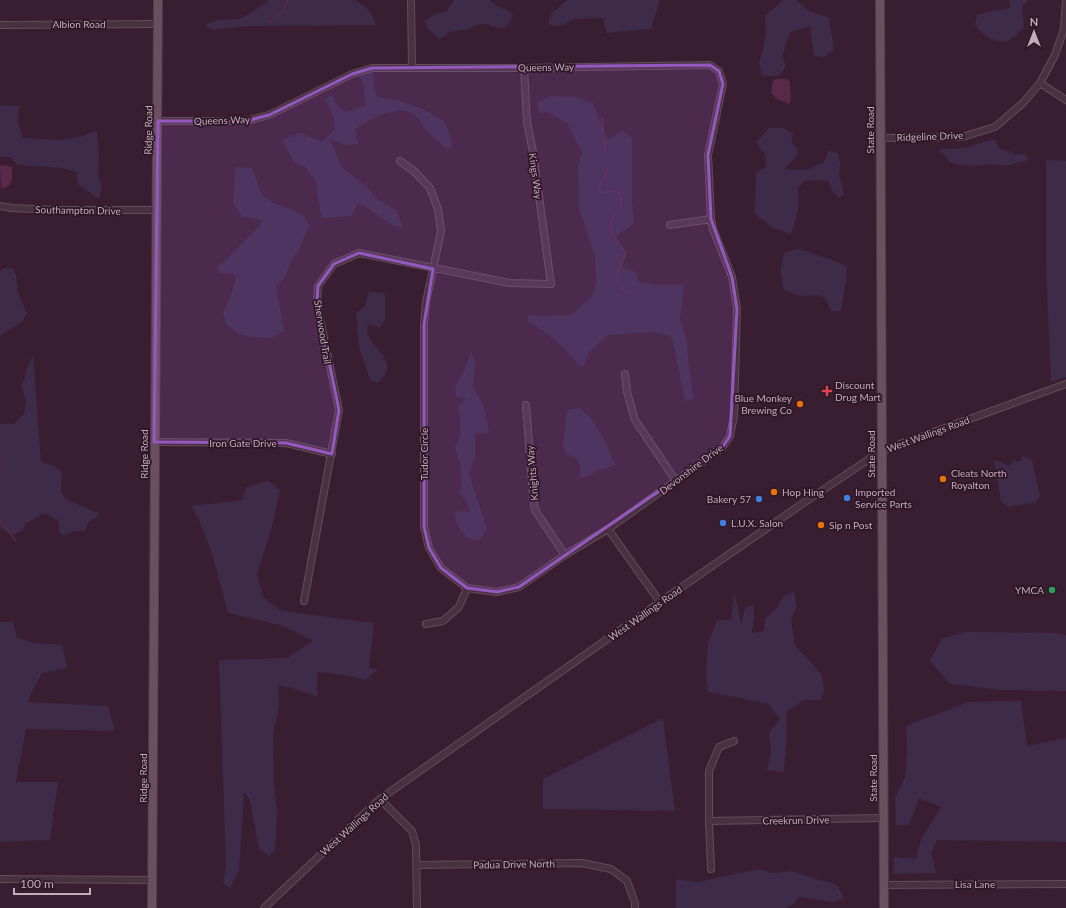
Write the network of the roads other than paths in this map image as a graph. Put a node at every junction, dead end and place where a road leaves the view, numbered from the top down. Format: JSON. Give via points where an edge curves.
{"nodes":[{"id":1,"x":158,"y":0,"type":"edge"},
{"id":2,"x":411,"y":0,"type":"edge"},
{"id":3,"x":880,"y":0,"type":"edge"},
{"id":4,"x":1066,"y":0,"type":"edge"},
{"id":5,"x":1066,"y":8,"type":"edge"},
{"id":6,"x":0,"y":24,"type":"edge"},
{"id":7,"x":158,"y":24,"type":"junction"},
{"id":8,"x":412,"y":68,"type":"junction"},
{"id":9,"x":524,"y":68,"type":"junction"},
{"id":10,"x":1040,"y":83,"type":"junction"},
{"id":11,"x":1066,"y":100,"type":"edge"},
{"id":12,"x":158,"y":121,"type":"junction"},
{"id":13,"x":880,"y":138,"type":"junction"},
{"id":14,"x":400,"y":161,"type":"dead end"},
{"id":15,"x":0,"y":206,"type":"edge"},
{"id":16,"x":156,"y":210,"type":"junction"},
{"id":17,"x":711,"y":219,"type":"junction"},
{"id":18,"x":670,"y":225,"type":"dead end"},
{"id":19,"x":434,"y":269,"type":"junction"},
{"id":20,"x":551,"y":284,"type":"joint"},
{"id":21,"x":734,"y":289,"type":"joint"},
{"id":22,"x":625,"y":374,"type":"dead end"},
{"id":23,"x":1066,"y":384,"type":"edge"},
{"id":24,"x":526,"y":405,"type":"dead end"},
{"id":25,"x":154,"y":442,"type":"junction"},
{"id":26,"x":881,"y":451,"type":"junction"},
{"id":27,"x":332,"y":454,"type":"junction"},
{"id":28,"x":676,"y":481,"type":"junction"},
{"id":29,"x":608,"y":529,"type":"junction"},
{"id":30,"x":565,"y":556,"type":"junction"},
{"id":31,"x":468,"y":588,"type":"junction"},
{"id":32,"x":304,"y":601,"type":"dead end"},
{"id":33,"x":660,"y":602,"type":"junction"},
{"id":34,"x":426,"y":624,"type":"dead end"},
{"id":35,"x":734,"y":741,"type":"dead end"},
{"id":36,"x":380,"y":799,"type":"junction"},
{"id":37,"x":883,"y":818,"type":"junction"},
{"id":38,"x":709,"y":821,"type":"junction"},
{"id":39,"x":416,"y":865,"type":"junction"},
{"id":40,"x":711,"y":869,"type":"dead end"},
{"id":41,"x":0,"y":879,"type":"edge"},
{"id":42,"x":152,"y":880,"type":"junction"},
{"id":43,"x":1066,"y":884,"type":"edge"},
{"id":44,"x":883,"y":885,"type":"junction"},
{"id":45,"x":152,"y":908,"type":"edge"},
{"id":46,"x":264,"y":908,"type":"edge"},
{"id":47,"x":417,"y":908,"type":"edge"},
{"id":48,"x":635,"y":908,"type":"edge"},
{"id":49,"x":884,"y":908,"type":"edge"}],
"edges":[{"from":1,"to":7,"type":"main road","name":"Ridge Road"},
{"from":2,"to":8,"type":"street"},
{"from":3,"to":13,"type":"main road","name":"State Road"},
{"from":4,"to":5,"type":"street","name":"Ridgeline Drive"},
{"from":5,"to":10,"type":"street","name":"Ridgeline Drive","via":[[1064,29],[1055,55]]},
{"from":6,"to":7,"type":"street","name":"Albion Road"},
{"from":7,"to":12,"type":"main road","name":"Ridge Road"},
{"from":8,"to":9,"type":"street","name":"Queens Way"},
{"from":8,"to":12,"type":"street","name":"Queens Way","via":[[372,68],[352,74],[269,115],[246,121]]},
{"from":9,"to":17,"type":"street","name":"Queens Way","via":[[710,65],[719,70],[723,84],[708,155]]},
{"from":9,"to":20,"type":"street","name":"Kings Way","via":[[527,122]]},
{"from":10,"to":11,"type":"street"},
{"from":10,"to":13,"type":"street","name":"Ridgeline Drive","via":[[1023,103],[995,127],[962,137]]},
{"from":12,"to":16,"type":"main road","name":"Ridge Road"},
{"from":13,"to":26,"type":"main road","name":"State Road"},
{"from":14,"to":19,"type":"street","name":"Tudor Circle","via":[[430,188],[438,209],[440,231]]},
{"from":15,"to":16,"type":"street","name":"Southampton Drive","via":[[54,210]]},
{"from":16,"to":25,"type":"main road","name":"Ridge Road"},
{"from":17,"to":18,"type":"street"},
{"from":17,"to":21,"type":"street","name":"Queens Way"},
{"from":19,"to":20,"type":"street","name":"Sherwood Trail","via":[[510,283]]},
{"from":19,"to":27,"type":"street","name":"Sherwood Trail","via":[[359,253],[334,264],[318,286],[317,304],[338,410]]},
{"from":19,"to":31,"type":"street","name":"Tudor Circle","via":[[424,324],[424,527],[429,548],[440,568]]},
{"from":21,"to":28,"type":"street","name":"Devonshire Drive","via":[[737,336],[734,416],[730,436],[722,448]]},
{"from":22,"to":28,"type":"street","via":[[635,420]]},
{"from":23,"to":26,"type":"street","name":"West Wallings Road"},
{"from":24,"to":30,"type":"street","name":"Knights Way","via":[[536,510]]},
{"from":25,"to":27,"type":"street","name":"Iron Gate Drive","via":[[286,443]]},
{"from":25,"to":42,"type":"main road","name":"Ridge Road"},
{"from":26,"to":33,"type":"street","name":"West Wallings Road"},
{"from":26,"to":37,"type":"main road","name":"State Road"},
{"from":27,"to":32,"type":"street","name":"Sherwood Trail"},
{"from":28,"to":29,"type":"street","name":"Devonshire Drive"},
{"from":29,"to":30,"type":"street","name":"Tudor Circle"},
{"from":29,"to":33,"type":"street"},
{"from":30,"to":31,"type":"street","name":"Tudor Circle","via":[[519,587],[497,592]]},
{"from":31,"to":34,"type":"street","via":[[459,607],[443,621]]},
{"from":33,"to":36,"type":"street","name":"West Wallings Road"},
{"from":35,"to":38,"type":"street","via":[[719,747],[709,771]]},
{"from":36,"to":39,"type":"street","via":[[412,831],[416,845]]},
{"from":36,"to":46,"type":"street","name":"West Wallings Road"},
{"from":37,"to":38,"type":"street","name":"Creekrun Drive"},
{"from":37,"to":44,"type":"main road","name":"State Road"},
{"from":38,"to":40,"type":"street"},
{"from":39,"to":47,"type":"street"},
{"from":39,"to":48,"type":"street","name":"Padua Drive North","via":[[582,863],[611,869],[627,881]]},
{"from":41,"to":42,"type":"street"},
{"from":42,"to":45,"type":"main road","name":"Ridge Road"},
{"from":43,"to":44,"type":"street","name":"Lisa Lane"},
{"from":44,"to":49,"type":"main road","name":"State Road"}]}
